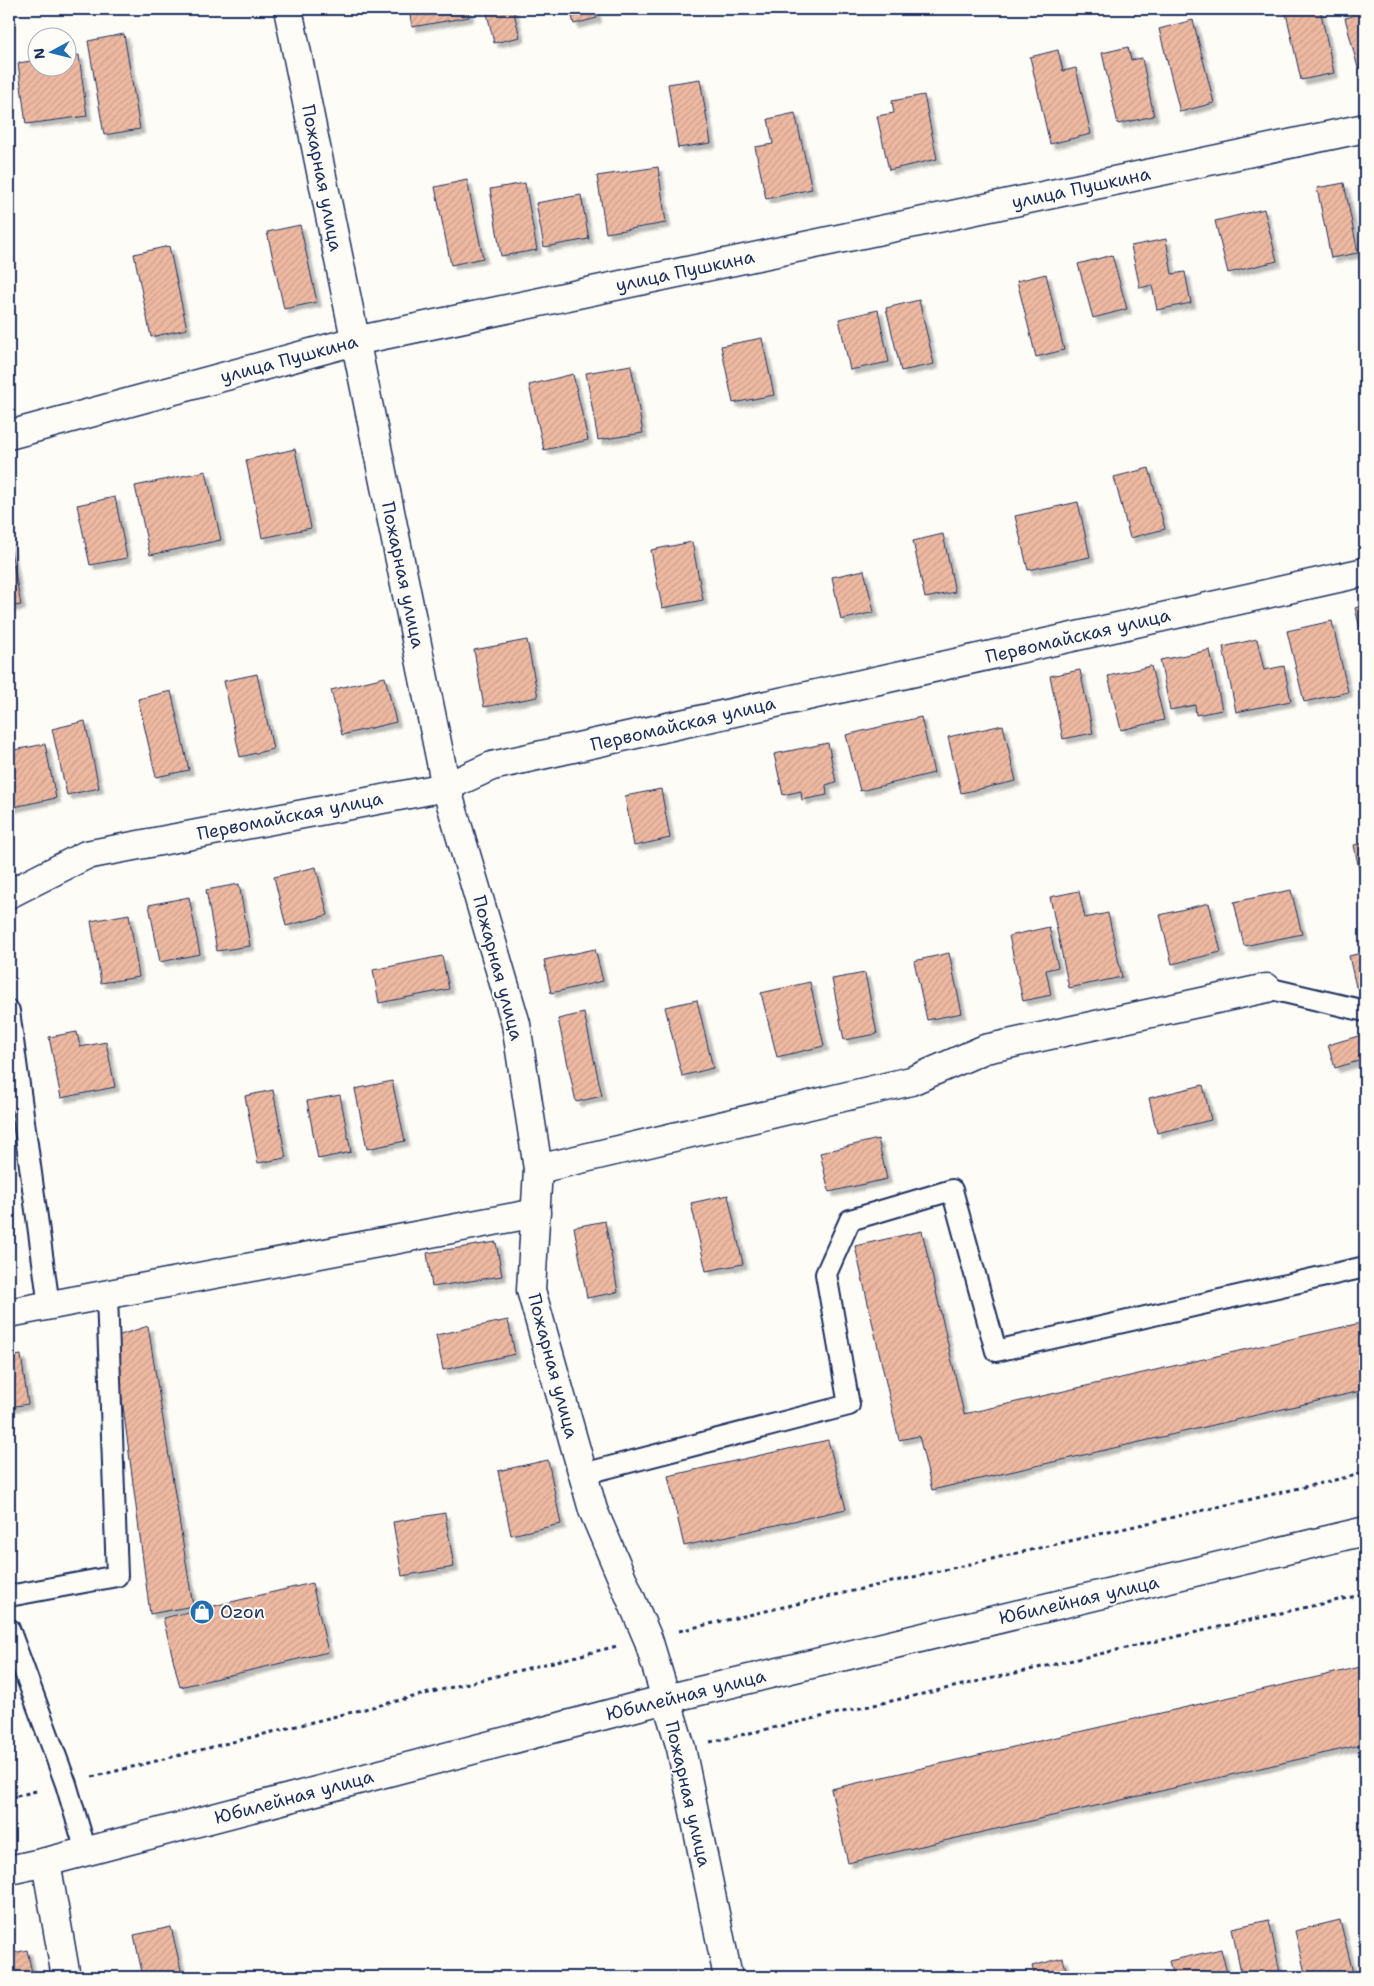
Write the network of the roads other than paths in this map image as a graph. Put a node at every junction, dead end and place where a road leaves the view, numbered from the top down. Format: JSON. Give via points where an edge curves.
{"nodes":[{"id":1,"x":288,"y":9,"type":"edge"},
{"id":2,"x":1365,"y":128,"type":"edge"},
{"id":3,"x":355,"y":341,"type":"junction"},
{"id":4,"x":9,"y":435,"type":"edge"},
{"id":5,"x":1365,"y":572,"type":"edge"},
{"id":6,"x":446,"y":787,"type":"junction"},
{"id":7,"x":9,"y":894,"type":"edge"},
{"id":8,"x":1267,"y":988,"type":"joint"},
{"id":9,"x":9,"y":1011,"type":"edge"},
{"id":10,"x":1365,"y":1011,"type":"edge"},
{"id":11,"x":538,"y":1169,"type":"junction"},
{"id":12,"x":536,"y":1213,"type":"junction"},
{"id":13,"x":1365,"y":1267,"type":"edge"},
{"id":14,"x":107,"y":1295,"type":"junction"},
{"id":15,"x":49,"y":1306,"type":"junction"},
{"id":16,"x":9,"y":1313,"type":"edge"},
{"id":17,"x":583,"y":1474,"type":"junction"},
{"id":18,"x":1365,"y":1531,"type":"edge"},
{"id":19,"x":9,"y":1596,"type":"edge"},
{"id":20,"x":9,"y":1629,"type":"edge"},
{"id":21,"x":666,"y":1699,"type":"junction"},
{"id":22,"x":86,"y":1852,"type":"junction"},
{"id":23,"x":46,"y":1862,"type":"junction"},
{"id":24,"x":9,"y":1870,"type":"edge"},
{"id":25,"x":66,"y":1977,"type":"edge"},
{"id":26,"x":728,"y":1977,"type":"edge"}],
"edges":[{"from":1,"to":3,"type":"street","name":"Пожарная улица"},
{"from":2,"to":3,"type":"street","name":"улица Пушкина"},
{"from":3,"to":4,"type":"street","name":"улица Пушкина"},
{"from":3,"to":6,"type":"street","name":"Пожарная улица"},
{"from":5,"to":6,"type":"street","name":"Первомайская улица","via":[[492,766]]},
{"from":6,"to":7,"type":"street","name":"Первомайская улица","via":[[86,855]]},
{"from":6,"to":11,"type":"street","name":"Пожарная улица","via":[[516,1024]]},
{"from":8,"to":10,"type":"lane"},
{"from":8,"to":11,"type":"street","via":[[985,1048],[911,1081]]},
{"from":9,"to":15,"type":"lane"},
{"from":11,"to":12,"type":"street","name":"Пожарная улица"},
{"from":12,"to":14,"type":"street"},
{"from":12,"to":17,"type":"street","name":"Пожарная улица","via":[[531,1290]]},
{"from":13,"to":17,"type":"lane","via":[[996,1351],[952,1190],[850,1220],[826,1274],[849,1405]]},
{"from":14,"to":15,"type":"street"},
{"from":14,"to":19,"type":"lane","via":[[117,1576]]},
{"from":15,"to":16,"type":"street"},
{"from":17,"to":21,"type":"street","name":"Пожарная улица","via":[[593,1510],[648,1639]]},
{"from":18,"to":21,"type":"street","name":"Юбилейная улица"},
{"from":20,"to":22,"type":"lane","via":[[66,1784]]},
{"from":21,"to":22,"type":"street","name":"Юбилейная улица"},
{"from":21,"to":26,"type":"street","name":"Пожарная улица","via":[[681,1748]]},
{"from":22,"to":23,"type":"street","name":"Юбилейная улица"},
{"from":23,"to":24,"type":"street","name":"Юбилейная улица"},
{"from":23,"to":25,"type":"street"}]}
